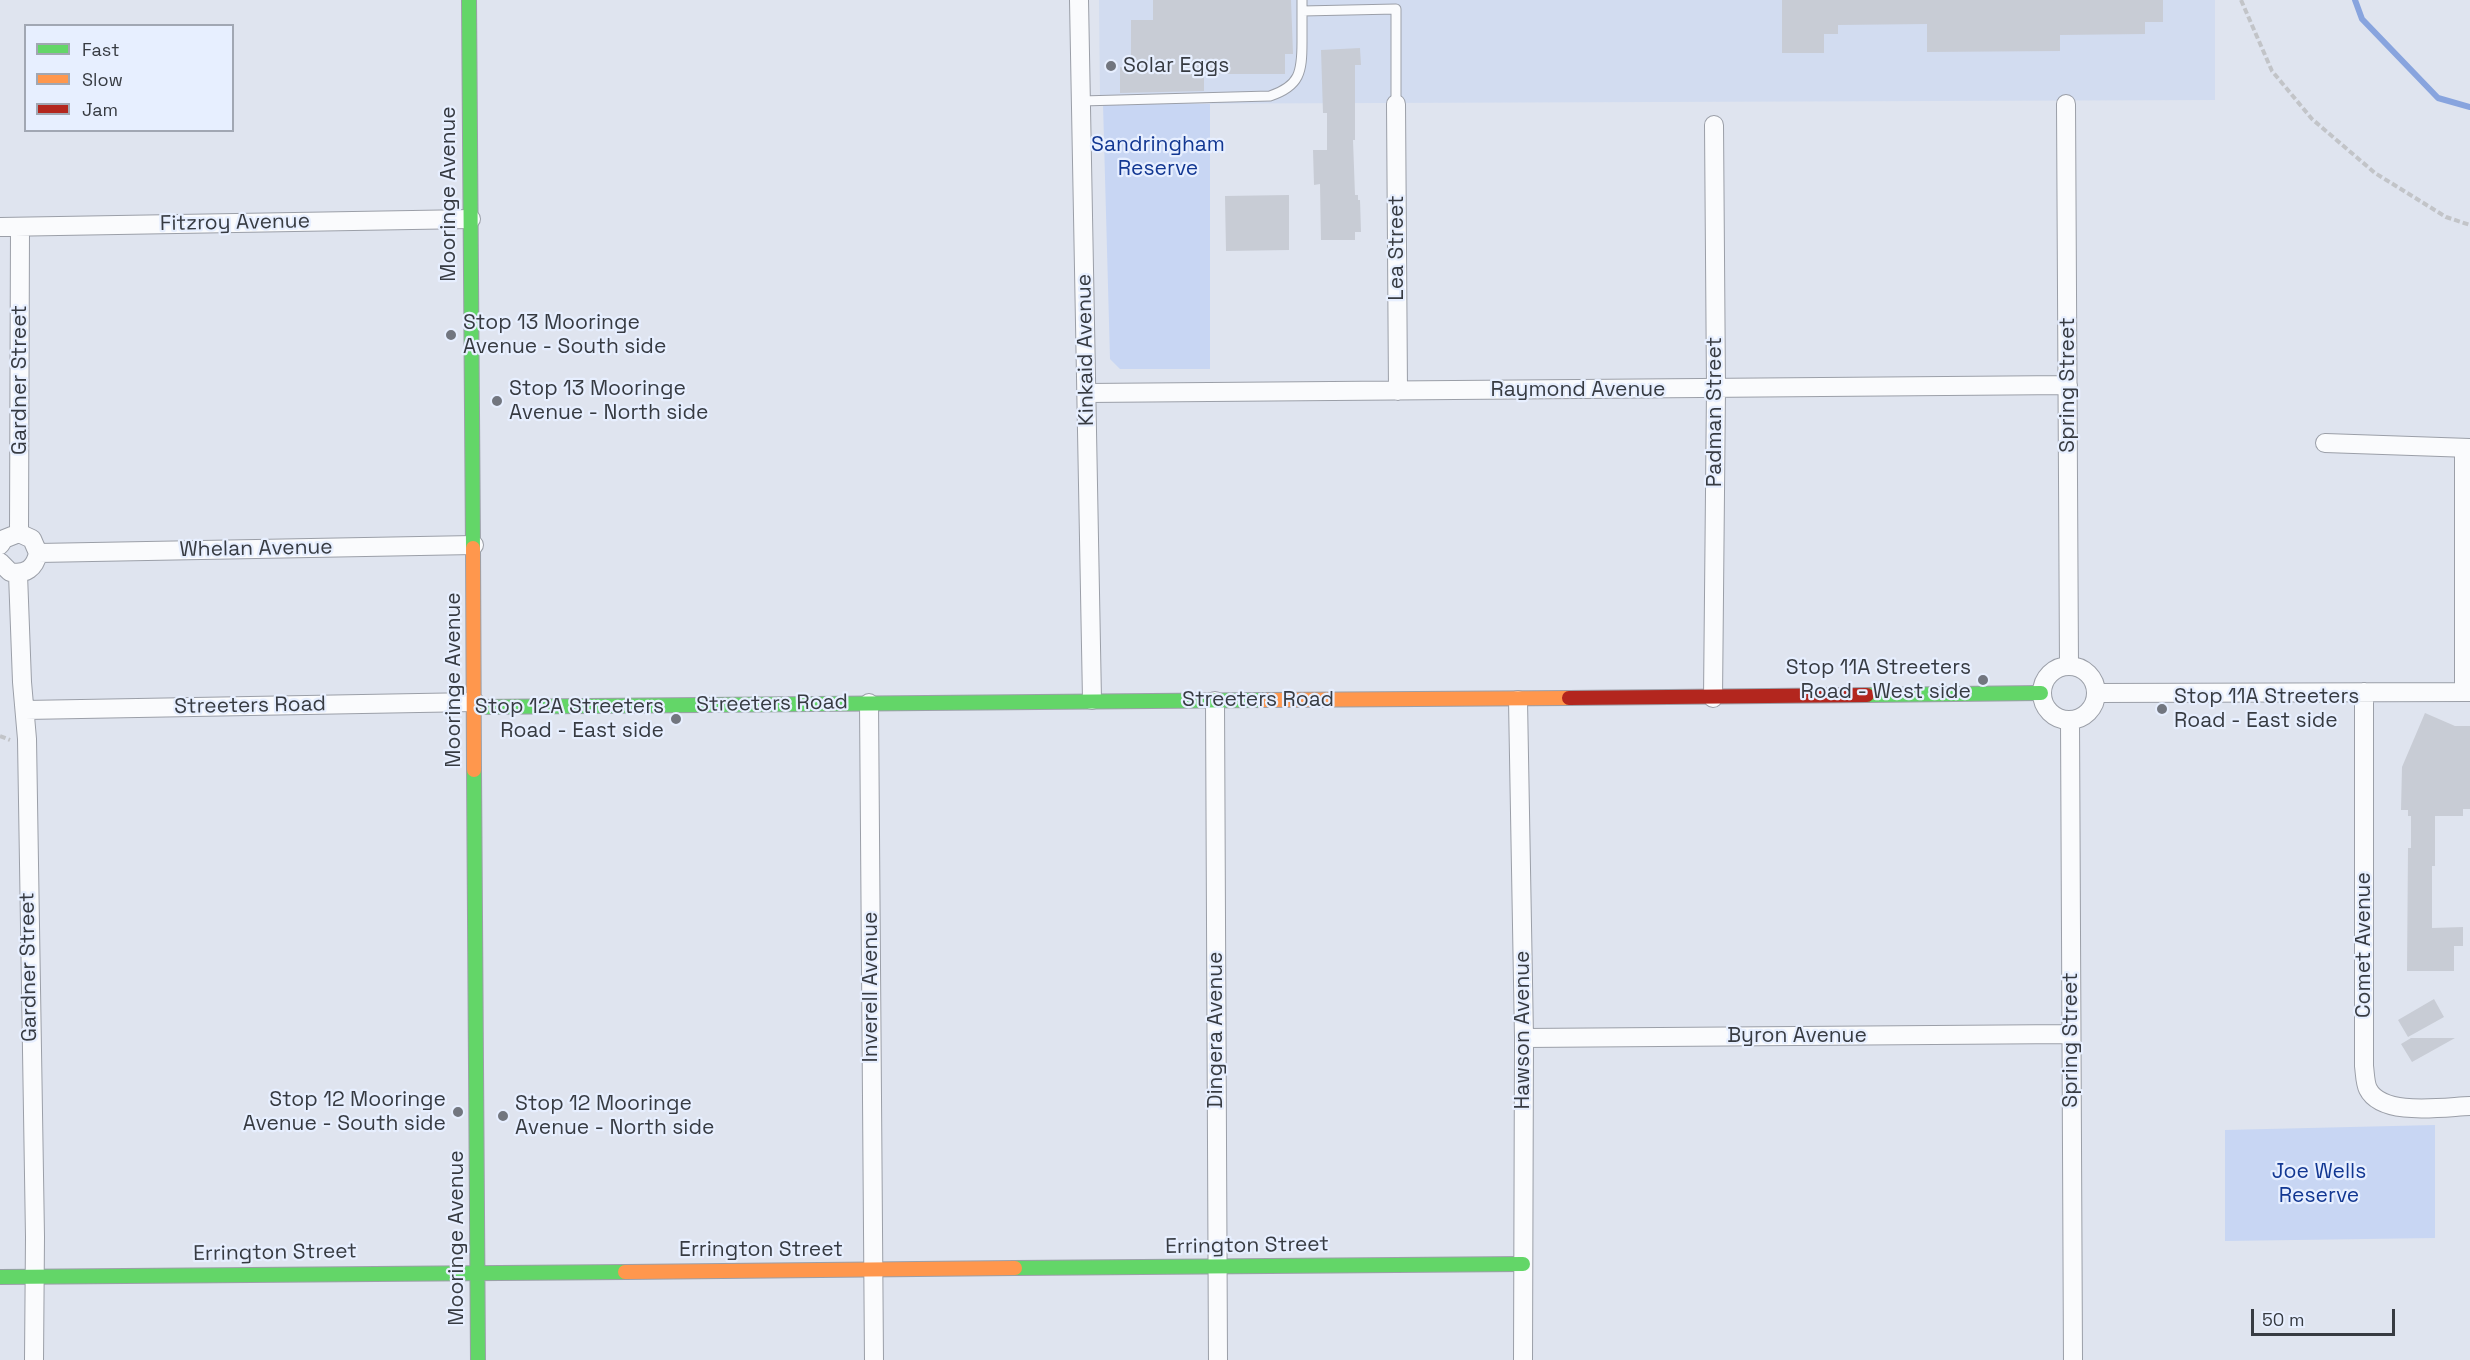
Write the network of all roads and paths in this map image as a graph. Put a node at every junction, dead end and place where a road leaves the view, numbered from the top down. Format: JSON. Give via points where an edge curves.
{"nodes":[{"id":1,"x":469,"y":0,"type":"edge"},
{"id":2,"x":1079,"y":0,"type":"edge"},
{"id":3,"x":1302,"y":0,"type":"edge"},
{"id":4,"x":2241,"y":0,"type":"edge"},
{"id":5,"x":1302,"y":11,"type":"junction"},
{"id":6,"x":1081,"y":101,"type":"junction"},
{"id":7,"x":2066,"y":104,"type":"dead end"},
{"id":8,"x":1396,"y":105,"type":"joint"},
{"id":9,"x":1714,"y":125,"type":"dead end"},
{"id":10,"x":471,"y":219,"type":"junction"},
{"id":11,"x":2470,"y":225,"type":"edge"},
{"id":12,"x":0,"y":227,"type":"edge"},
{"id":13,"x":20,"y":227,"type":"junction"},
{"id":14,"x":2068,"y":385,"type":"junction"},
{"id":15,"x":1716,"y":389,"type":"junction"},
{"id":16,"x":1398,"y":391,"type":"junction"},
{"id":17,"x":1087,"y":393,"type":"junction"},
{"id":18,"x":2325,"y":443,"type":"dead end"},
{"id":19,"x":2467,"y":448,"type":"edge"},
{"id":20,"x":19,"y":534,"type":"junction"},
{"id":21,"x":0,"y":545,"type":"edge"},
{"id":22,"x":474,"y":545,"type":"junction"},
{"id":23,"x":38,"y":553,"type":"junction"},
{"id":24,"x":0,"y":562,"type":"edge"},
{"id":25,"x":18,"y":574,"type":"junction"},
{"id":26,"x":2069,"y":666,"type":"junction"},
{"id":27,"x":2364,"y":692,"type":"junction"},
{"id":28,"x":2467,"y":692,"type":"edge"},
{"id":29,"x":2041,"y":693,"type":"junction"},
{"id":30,"x":2096,"y":693,"type":"junction"},
{"id":31,"x":1713,"y":698,"type":"junction"},
{"id":32,"x":1092,"y":700,"type":"junction"},
{"id":33,"x":1518,"y":700,"type":"junction"},
{"id":34,"x":1215,"y":701,"type":"junction"},
{"id":35,"x":870,"y":703,"type":"junction"},
{"id":36,"x":475,"y":705,"type":"junction"},
{"id":37,"x":25,"y":710,"type":"junction"},
{"id":38,"x":2070,"y":720,"type":"junction"},
{"id":39,"x":0,"y":736,"type":"edge"},
{"id":40,"x":10,"y":740,"type":"dead end"},
{"id":41,"x":2070,"y":1034,"type":"junction"},
{"id":42,"x":1524,"y":1038,"type":"junction"},
{"id":43,"x":2470,"y":1106,"type":"edge"},
{"id":44,"x":1523,"y":1264,"type":"junction"},
{"id":45,"x":1217,"y":1268,"type":"junction"},
{"id":46,"x":873,"y":1270,"type":"junction"},
{"id":47,"x":477,"y":1273,"type":"junction"},
{"id":48,"x":33,"y":1276,"type":"junction"},
{"id":49,"x":0,"y":1277,"type":"edge"},
{"id":50,"x":34,"y":1360,"type":"edge"},
{"id":51,"x":478,"y":1360,"type":"edge"},
{"id":52,"x":874,"y":1360,"type":"edge"},
{"id":53,"x":1218,"y":1360,"type":"edge"},
{"id":54,"x":1523,"y":1360,"type":"edge"},
{"id":55,"x":2073,"y":1360,"type":"edge"}],
"edges":[{"from":1,"to":10,"type":"street","name":"Mooringe Avenue"},
{"from":2,"to":6,"type":"street","name":"Kinkaid Avenue"},
{"from":3,"to":5,"type":"lane"},
{"from":4,"to":11,"type":"path","via":[[2272,71],[2312,119],[2375,173],[2446,217]]},
{"from":5,"to":6,"type":"lane","via":[[1302,69],[1280,93]]},
{"from":5,"to":8,"type":"lane","via":[[1396,9]]},
{"from":6,"to":17,"type":"street","name":"Kinkaid Avenue"},
{"from":7,"to":14,"type":"street","name":"Spring Street"},
{"from":8,"to":16,"type":"street","name":"Lea Street"},
{"from":9,"to":15,"type":"street","name":"Padman Street"},
{"from":10,"to":13,"type":"street","name":"Fitzroy Avenue"},
{"from":10,"to":22,"type":"street","name":"Mooringe Avenue"},
{"from":12,"to":13,"type":"street","name":"Fitzroy Avenue"},
{"from":13,"to":20,"type":"street","name":"Gardner Street"},
{"from":14,"to":15,"type":"street","name":"Raymond Avenue"},
{"from":14,"to":26,"type":"street","name":"Spring Street"},
{"from":15,"to":16,"type":"street","name":"Raymond Avenue"},
{"from":15,"to":31,"type":"street","name":"Padman Street"},
{"from":16,"to":17,"type":"street","name":"Raymond Avenue"},
{"from":17,"to":32,"type":"street","name":"Kinkaid Avenue"},
{"from":18,"to":19,"type":"street"},
{"from":19,"to":28,"type":"street"},
{"from":20,"to":21,"type":"street","via":[[11,535]]},
{"from":20,"to":23,"type":"street","via":[[32,540]]},
{"from":22,"to":23,"type":"street","name":"Whelan Avenue"},
{"from":22,"to":36,"type":"street","name":"Mooringe Avenue"},
{"from":23,"to":25,"type":"street","via":[[32,568]]},
{"from":24,"to":25,"type":"street"},
{"from":25,"to":37,"type":"street","name":"Gardner Street"},
{"from":26,"to":29,"type":"street","via":[[2048,675]]},
{"from":26,"to":30,"type":"street","via":[[2090,676]]},
{"from":27,"to":28,"type":"street"},
{"from":27,"to":30,"type":"street"},
{"from":27,"to":43,"type":"street","name":"Comet Avenue","via":[[2367,1088],[2378,1101],[2393,1107]]},
{"from":29,"to":31,"type":"street","name":"Streeters Road"},
{"from":29,"to":38,"type":"street","via":[[2053,716]]},
{"from":30,"to":38,"type":"street","via":[[2090,710]]},
{"from":31,"to":33,"type":"street","name":"Streeters Road"},
{"from":32,"to":34,"type":"street","name":"Streeters Road"},
{"from":32,"to":35,"type":"street","name":"Streeters Road"},
{"from":33,"to":34,"type":"street","name":"Streeters Road"},
{"from":33,"to":42,"type":"street","name":"Hawson Avenue"},
{"from":34,"to":45,"type":"street","name":"Dingera Avenue"},
{"from":35,"to":36,"type":"street","name":"Streeters Road"},
{"from":35,"to":46,"type":"street","name":"Inverell Avenue"},
{"from":36,"to":37,"type":"street","name":"Streeters Road"},
{"from":36,"to":47,"type":"street","name":"Mooringe Avenue"},
{"from":37,"to":48,"type":"street","name":"Gardner Street"},
{"from":38,"to":41,"type":"street","name":"Spring Street"},
{"from":39,"to":40,"type":"path"},
{"from":41,"to":42,"type":"street","name":"Byron Avenue"},
{"from":41,"to":55,"type":"street","name":"Spring Street"},
{"from":42,"to":44,"type":"street","name":"Hawson Avenue"},
{"from":44,"to":45,"type":"street","name":"Errington Street"},
{"from":44,"to":54,"type":"street","name":"Hawson Avenue"},
{"from":45,"to":46,"type":"street","name":"Errington Street"},
{"from":45,"to":53,"type":"street","name":"Dingera Avenue"},
{"from":46,"to":47,"type":"street","name":"Errington Street"},
{"from":46,"to":52,"type":"street","name":"Inverell Avenue"},
{"from":47,"to":48,"type":"street","name":"Errington Street"},
{"from":47,"to":51,"type":"street","name":"Mooringe Avenue"},
{"from":48,"to":49,"type":"street","name":"Errington Street"},
{"from":48,"to":50,"type":"street","name":"Gardner Street"}]}
